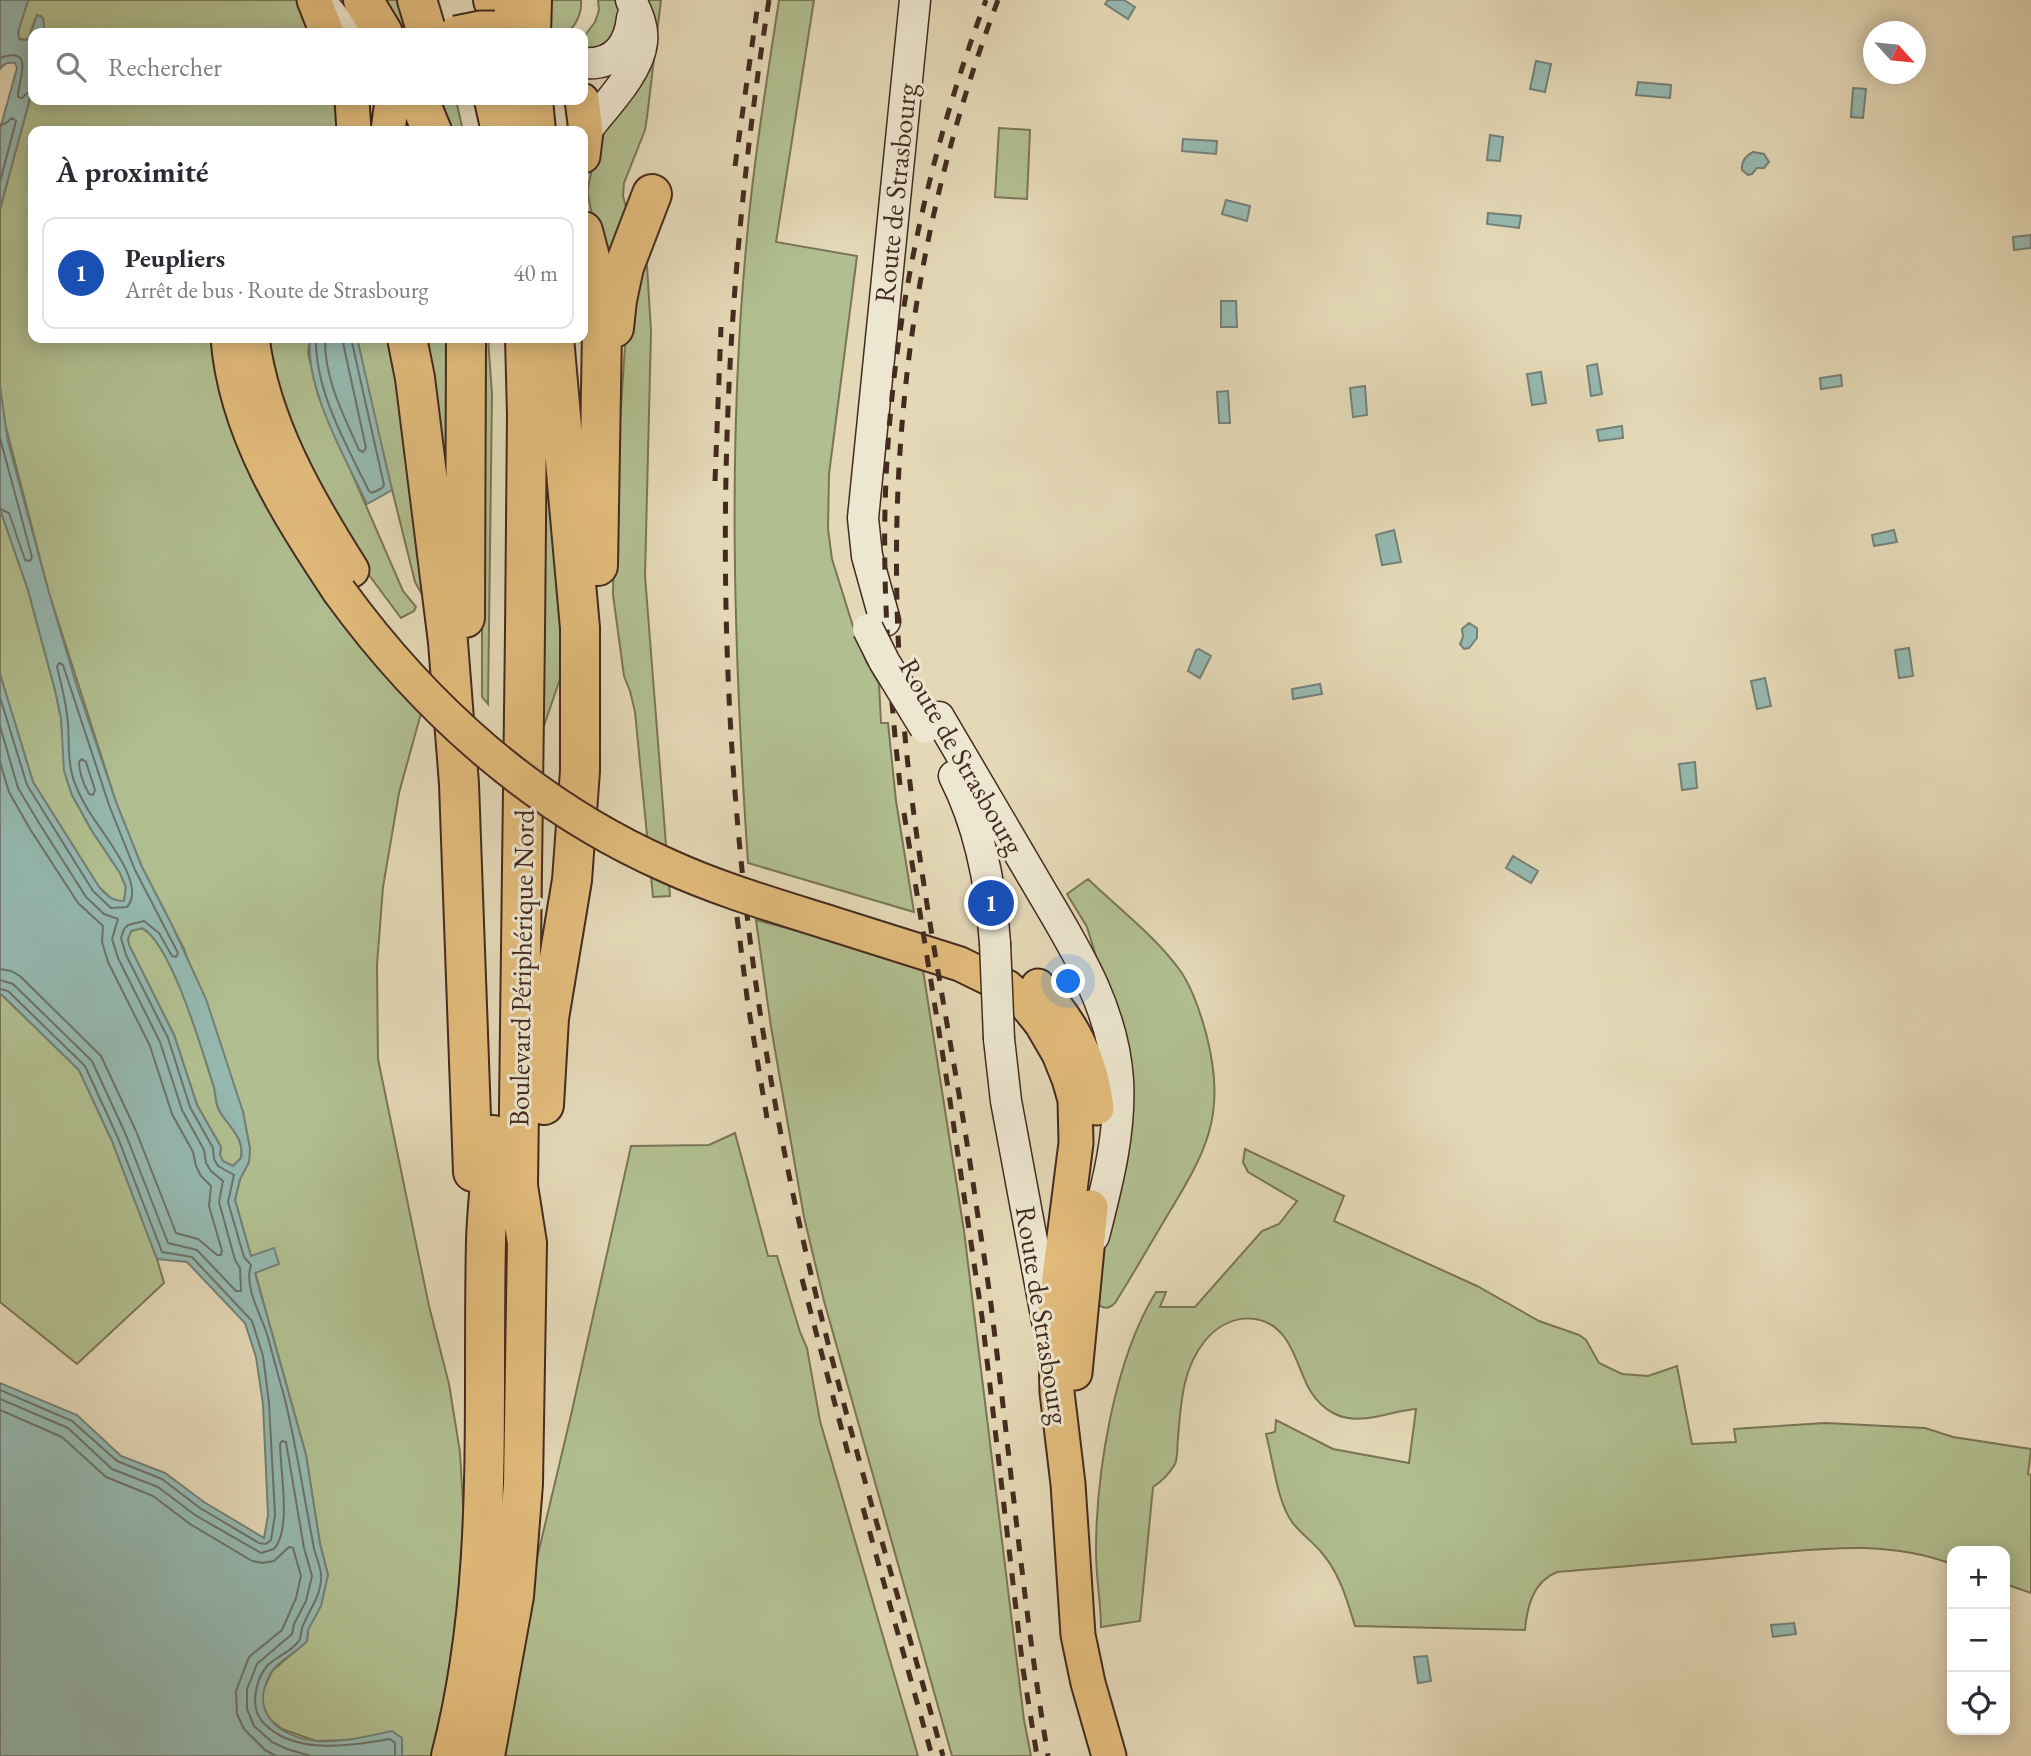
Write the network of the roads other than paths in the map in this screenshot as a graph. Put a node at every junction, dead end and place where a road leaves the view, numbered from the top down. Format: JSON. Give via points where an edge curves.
{"nodes":[{"id":1,"x":314,"y":0,"type":"edge"},
{"id":2,"x":320,"y":0,"type":"edge"},
{"id":3,"x":363,"y":0,"type":"edge"},
{"id":4,"x":417,"y":0,"type":"edge"},
{"id":5,"x":443,"y":0,"type":"edge"},
{"id":6,"x":469,"y":0,"type":"edge"},
{"id":7,"x":630,"y":0,"type":"edge"},
{"id":8,"x":915,"y":0,"type":"edge"},
{"id":9,"x":509,"y":23,"type":"edge"},
{"id":10,"x":325,"y":28,"type":"edge"},
{"id":11,"x":342,"y":28,"type":"edge"},
{"id":12,"x":380,"y":28,"type":"edge"},
{"id":13,"x":425,"y":28,"type":"edge"},
{"id":14,"x":452,"y":28,"type":"edge"},
{"id":15,"x":481,"y":28,"type":"edge"},
{"id":16,"x":588,"y":63,"type":"edge"},
{"id":17,"x":353,"y":105,"type":"edge"},
{"id":18,"x":421,"y":105,"type":"edge"},
{"id":19,"x":470,"y":105,"type":"edge"},
{"id":20,"x":496,"y":105,"type":"edge"},
{"id":21,"x":533,"y":105,"type":"edge"},
{"id":22,"x":354,"y":126,"type":"edge"},
{"id":23,"x":430,"y":126,"type":"edge"},
{"id":24,"x":475,"y":126,"type":"edge"},
{"id":25,"x":500,"y":126,"type":"edge"},
{"id":26,"x":536,"y":126,"type":"edge"},
{"id":27,"x":586,"y":126,"type":"edge"},
{"id":28,"x":652,"y":194,"type":"dead end"},
{"id":29,"x":588,"y":250,"type":"edge"},
{"id":30,"x":228,"y":343,"type":"edge"},
{"id":31,"x":253,"y":343,"type":"edge"},
{"id":32,"x":408,"y":343,"type":"edge"},
{"id":33,"x":417,"y":343,"type":"edge"},
{"id":34,"x":466,"y":343,"type":"edge"},
{"id":35,"x":500,"y":343,"type":"edge"},
{"id":36,"x":525,"y":343,"type":"edge"},
{"id":37,"x":554,"y":343,"type":"edge"},
{"id":38,"x":415,"y":378,"type":"junction"},
{"id":39,"x":598,"y":497,"type":"junction"},
{"id":40,"x":348,"y":585,"type":"junction"},
{"id":41,"x":581,"y":682,"type":"junction"},
{"id":42,"x":459,"y":784,"type":"junction"},
{"id":43,"x":977,"y":800,"type":"junction"},
{"id":44,"x":827,"y":911,"type":"junction"},
{"id":45,"x":486,"y":1238,"type":"junction"},
{"id":46,"x":527,"y":1243,"type":"junction"},
{"id":47,"x":1085,"y":1274,"type":"junction"},
{"id":48,"x":1057,"y":1392,"type":"junction"},
{"id":49,"x":1068,"y":1484,"type":"junction"},
{"id":50,"x":496,"y":1596,"type":"junction"},
{"id":51,"x":451,"y":1756,"type":"edge"},
{"id":52,"x":485,"y":1756,"type":"edge"},
{"id":53,"x":1109,"y":1756,"type":"edge"}],
"edges":[{"from":1,"to":10,"type":"main road"},
{"from":2,"to":11,"type":"main road"},
{"from":3,"to":12,"type":"highway"},
{"from":4,"to":13,"type":"highway"},
{"from":5,"to":14,"type":"highway"},
{"from":6,"to":9,"type":"highway"},
{"from":7,"to":16,"type":"main road","via":[[633,19],[624,47],[606,61]]},
{"from":7,"to":27,"type":"main road","via":[[641,25],[640,51],[629,74]]},
{"from":8,"to":43,"type":"main road","name":"Route de Strasbourg","bridge":true,"via":[[909,52],[888,136],[845,517],[850,568],[876,625],[884,661],[932,722]]},
{"from":9,"to":15,"type":"main road","bridge":true},
{"from":17,"to":22,"type":"main road"},
{"from":18,"to":23,"type":"highway"},
{"from":19,"to":24,"type":"highway"},
{"from":20,"to":25,"type":"highway"},
{"from":21,"to":26,"type":"highway"},
{"from":28,"to":39,"type":"highway","via":[[624,267],[617,300]]},
{"from":29,"to":39,"type":"highway","via":[[602,319]]},
{"from":30,"to":40,"type":"main road","via":[[236,393],[251,435],[300,533]]},
{"from":31,"to":40,"type":"main road","via":[[259,378],[280,439]]},
{"from":32,"to":38,"type":"highway"},
{"from":33,"to":38,"type":"highway"},
{"from":34,"to":42,"type":"highway"},
{"from":35,"to":45,"type":"highway","name":"Boulevard Périphérique Nord","via":[[495,1053]]},
{"from":36,"to":46,"type":"highway","name":"Boulevard Périphérique Nord","via":[[518,1186]]},
{"from":37,"to":41,"type":"highway","via":[[577,580]]},
{"from":38,"to":42,"type":"highway","via":[[448,642]]},
{"from":39,"to":41,"type":"highway","via":[[598,588]]},
{"from":40,"to":44,"type":"main road","via":[[489,726],[548,772],[684,850]]},
{"from":41,"to":46,"type":"highway","via":[[572,880],[549,1018],[538,1186]]},
{"from":42,"to":45,"type":"highway","via":[[473,1177]]},
{"from":43,"to":47,"type":"main road","name":"Route de Strasbourg","via":[[1083,963],[1111,1036],[1118,1081],[1116,1134]]},
{"from":43,"to":48,"type":"main road","name":"Route de Strasbourg","bridge":true,"via":[[995,943],[1006,1101]]},
{"from":44,"to":47,"type":"main road","via":[[968,944],[1000,959],[1035,983],[1072,1028],[1093,1082],[1098,1126]]},
{"from":44,"to":48,"type":"main road","via":[[995,980],[1024,1002],[1059,1054],[1075,1100],[1077,1122],[1055,1309]]},
{"from":45,"to":50,"type":"highway","name":"Boulevard Périphérique Nord","via":[[484,1493]]},
{"from":46,"to":50,"type":"highway","name":"Boulevard Périphérique Nord","via":[[523,1484]]},
{"from":47,"to":49,"type":"main road","name":"Route de Strasbourg"},
{"from":48,"to":49,"type":"main road","name":"Route de Strasbourg"},
{"from":49,"to":53,"type":"main road","name":"Route de Strasbourg","via":[[1079,1635]]},
{"from":50,"to":51,"type":"highway","via":[[469,1664]]},
{"from":50,"to":52,"type":"highway"}]}
